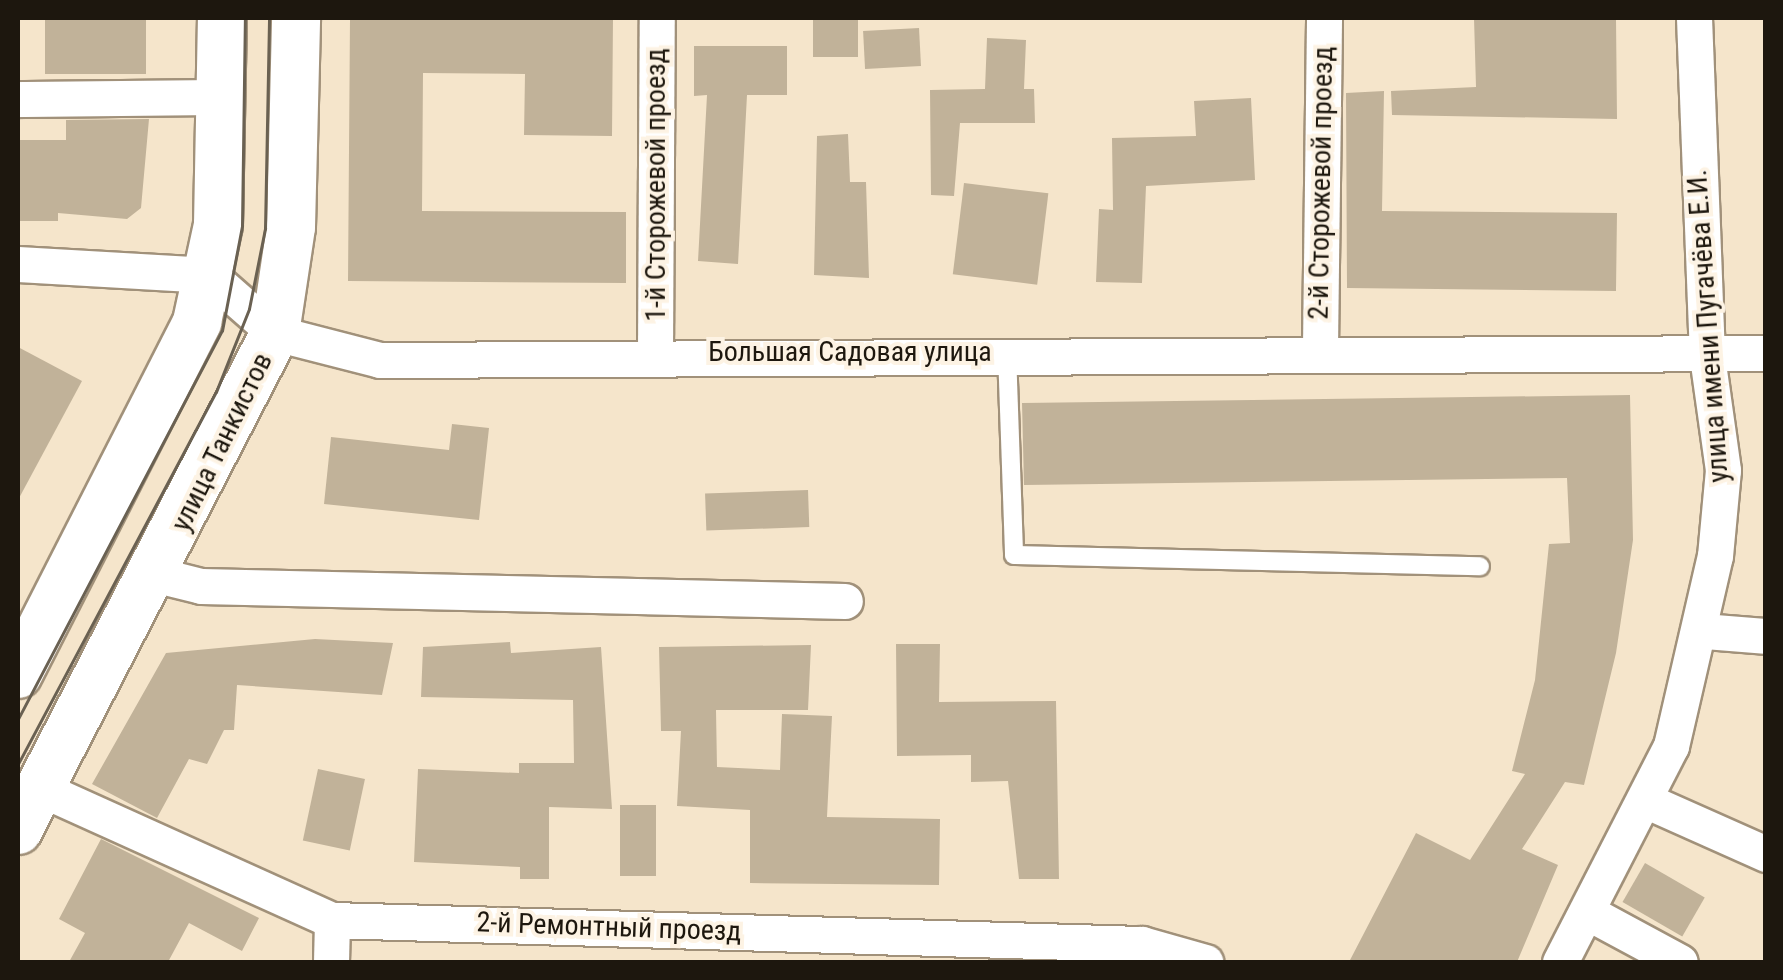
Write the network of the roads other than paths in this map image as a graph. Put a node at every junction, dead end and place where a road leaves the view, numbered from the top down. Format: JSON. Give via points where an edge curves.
{"nodes":[{"id":1,"x":222,"y":18,"type":"edge"},
{"id":2,"x":296,"y":18,"type":"edge"},
{"id":3,"x":657,"y":18,"type":"edge"},
{"id":4,"x":1324,"y":18,"type":"edge"},
{"id":5,"x":1694,"y":18,"type":"edge"},
{"id":6,"x":222,"y":97,"type":"junction"},
{"id":7,"x":18,"y":100,"type":"edge"},
{"id":8,"x":18,"y":264,"type":"edge"},
{"id":9,"x":209,"y":275,"type":"junction"},
{"id":10,"x":275,"y":333,"type":"junction"},
{"id":11,"x":1320,"y":348,"type":"junction"},
{"id":12,"x":1006,"y":352,"type":"junction"},
{"id":13,"x":655,"y":353,"type":"junction"},
{"id":14,"x":1766,"y":353,"type":"edge"},
{"id":15,"x":1707,"y":356,"type":"junction"},
{"id":16,"x":1480,"y":566,"type":"dead end"},
{"id":17,"x":157,"y":575,"type":"junction"},
{"id":18,"x":845,"y":601,"type":"dead end"},
{"id":19,"x":1704,"y":630,"type":"junction"},
{"id":20,"x":1766,"y":636,"type":"edge"},
{"id":21,"x":18,"y":674,"type":"edge"},
{"id":22,"x":39,"y":788,"type":"junction"},
{"id":23,"x":1647,"y":801,"type":"junction"},
{"id":24,"x":18,"y":830,"type":"edge"},
{"id":25,"x":1766,"y":854,"type":"edge"},
{"id":26,"x":1589,"y":913,"type":"junction"},
{"id":27,"x":332,"y":920,"type":"junction"},
{"id":28,"x":331,"y":962,"type":"edge"},
{"id":29,"x":1205,"y":962,"type":"edge"},
{"id":30,"x":1560,"y":962,"type":"edge"},
{"id":31,"x":1680,"y":962,"type":"edge"}],
"edges":[{"from":1,"to":6,"type":"main road"},
{"from":2,"to":10,"type":"main road","name":"улица Танкистов","via":[[292,228]]},
{"from":3,"to":13,"type":"street","name":"1-й Сторожевой проезд"},
{"from":4,"to":11,"type":"street","name":"2-й Сторожевой проезд"},
{"from":5,"to":15,"type":"street","name":"улица имени Пугачёва Е.И."},
{"from":6,"to":7,"type":"street"},
{"from":6,"to":9,"type":"main road"},
{"from":8,"to":9,"type":"street"},
{"from":9,"to":10,"type":"street","name":"Большая Садовая улица"},
{"from":9,"to":21,"type":"main road","via":[[176,374]]},
{"from":10,"to":13,"type":"street","name":"Большая Садовая улица","via":[[380,360]]},
{"from":10,"to":17,"type":"main road","name":"улица Танкистов"},
{"from":11,"to":12,"type":"street","name":"Большая Садовая улица"},
{"from":11,"to":15,"type":"street","name":"Большая Садовая улица"},
{"from":12,"to":13,"type":"street","name":"Большая Садовая улица"},
{"from":12,"to":16,"type":"lane","via":[[1014,555]]},
{"from":14,"to":15,"type":"street","name":"Большая Садовая улица"},
{"from":15,"to":19,"type":"street","name":"улица имени Пугачёва Е.И.","via":[[1723,470]]},
{"from":17,"to":18,"type":"street","via":[[201,586]]},
{"from":17,"to":22,"type":"main road","name":"улица Танкистов"},
{"from":19,"to":20,"type":"street"},
{"from":19,"to":23,"type":"street","name":"улица имени Пугачёва Е.И."},
{"from":22,"to":24,"type":"main road","name":"улица Танкистов"},
{"from":22,"to":27,"type":"street","name":"2-й Ремонтный проезд"},
{"from":23,"to":25,"type":"street"},
{"from":23,"to":26,"type":"street","name":"улица имени Пугачёва Е.И."},
{"from":26,"to":30,"type":"street","name":"улица имени Пугачёва Е.И."},
{"from":26,"to":31,"type":"street"},
{"from":27,"to":28,"type":"street"},
{"from":27,"to":29,"type":"street","name":"2-й Ремонтный проезд","via":[[1142,944]]}]}
